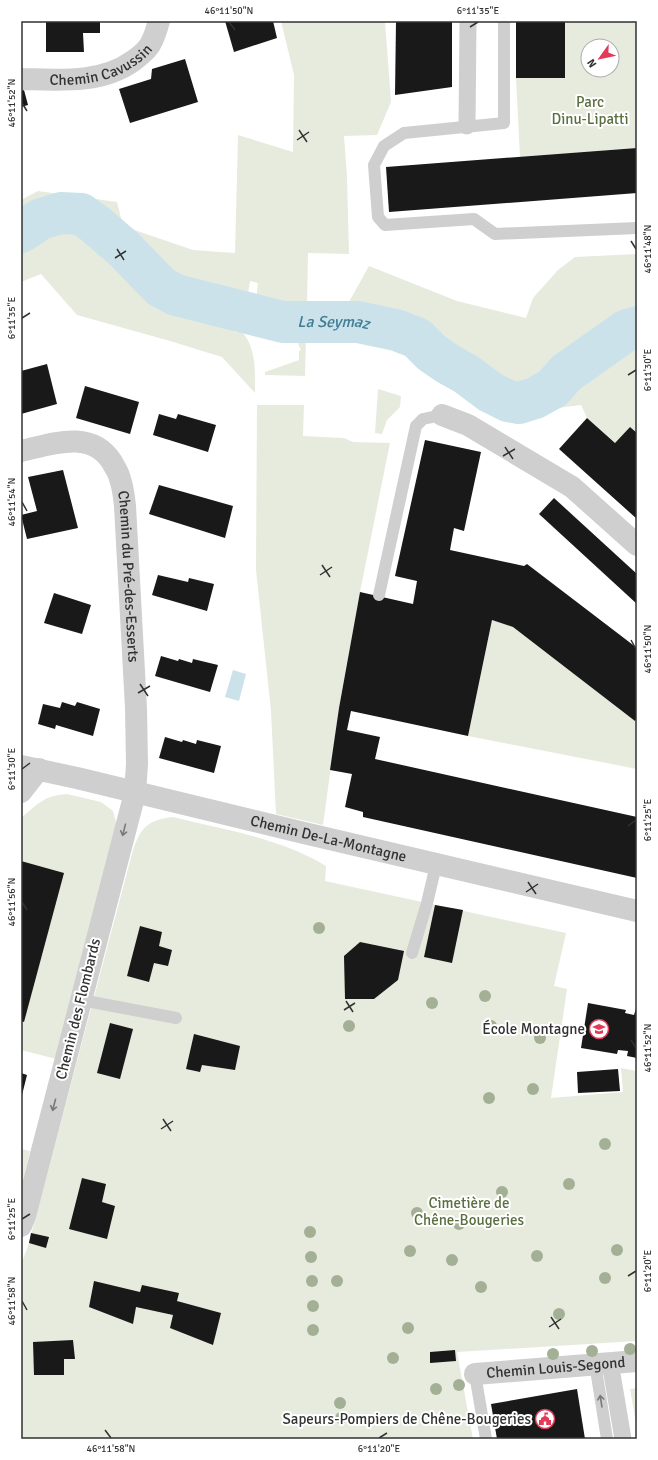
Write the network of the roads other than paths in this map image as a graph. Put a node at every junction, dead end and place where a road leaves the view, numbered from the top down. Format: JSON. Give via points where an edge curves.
{"nodes":[{"id":1,"x":159,"y":21,"type":"edge"},
{"id":2,"x":468,"y":21,"type":"edge"},
{"id":3,"x":504,"y":21,"type":"edge"},
{"id":4,"x":21,"y":79,"type":"edge"},
{"id":5,"x":467,"y":126,"type":"junction"},
{"id":6,"x":637,"y":228,"type":"edge"},
{"id":7,"x":442,"y":415,"type":"joint"},
{"id":8,"x":21,"y":451,"type":"edge"},
{"id":9,"x":637,"y":545,"type":"edge"},
{"id":10,"x":379,"y":595,"type":"dead end"},
{"id":11,"x":30,"y":767,"type":"edge"},
{"id":12,"x":21,"y":792,"type":"edge"},
{"id":13,"x":135,"y":792,"type":"junction"},
{"id":14,"x":436,"y":865,"type":"junction"},
{"id":15,"x":637,"y":911,"type":"edge"},
{"id":16,"x":412,"y":953,"type":"dead end"},
{"id":17,"x":81,"y":1000,"type":"junction"},
{"id":18,"x":176,"y":1018,"type":"dead end"},
{"id":19,"x":21,"y":1226,"type":"edge"},
{"id":20,"x":637,"y":1361,"type":"edge"},
{"id":21,"x":603,"y":1363,"type":"junction"},
{"id":22,"x":475,"y":1374,"type":"joint"},
{"id":23,"x":486,"y":1439,"type":"edge"},
{"id":24,"x":607,"y":1439,"type":"edge"},
{"id":25,"x":623,"y":1439,"type":"edge"}],
"edges":[{"from":1,"to":4,"type":"street","name":"Chemin Cavussin","via":[[147,49],[140,57],[118,70],[82,79]]},
{"from":2,"to":5,"type":"street"},
{"from":3,"to":5,"type":"lane","via":[[504,123]]},
{"from":5,"to":6,"type":"lane","via":[[404,133],[384,146],[374,165],[378,217],[385,225],[474,219],[495,234]]},
{"from":7,"to":9,"type":"street","via":[[468,425],[572,487]]},
{"from":7,"to":10,"type":"lane","via":[[423,419],[416,426]]},
{"from":8,"to":13,"type":"street","name":"Chemin du Pré-des-Esserts","via":[[56,443],[83,442],[99,447],[108,456],[121,479],[125,506],[136,708]]},
{"from":11,"to":12,"type":"street"},
{"from":11,"to":13,"type":"street","name":"Chemin De-La-Montagne"},
{"from":13,"to":14,"type":"street","name":"Chemin De-La-Montagne"},
{"from":13,"to":17,"type":"street","name":"Chemin des Flombards","one_way":true},
{"from":14,"to":15,"type":"street","name":"Chemin De-La-Montagne"},
{"from":14,"to":16,"type":"lane"},
{"from":17,"to":18,"type":"lane"},
{"from":17,"to":19,"type":"street","name":"Chemin des Flombards","one_way":true},
{"from":20,"to":21,"type":"street","name":"Chemin Louis-Segond"},
{"from":21,"to":22,"type":"street","name":"Chemin Louis-Segond"},
{"from":24,"to":21,"type":"lane","one_way":true},
{"from":21,"to":25,"type":"street"},
{"from":22,"to":23,"type":"lane"}]}
